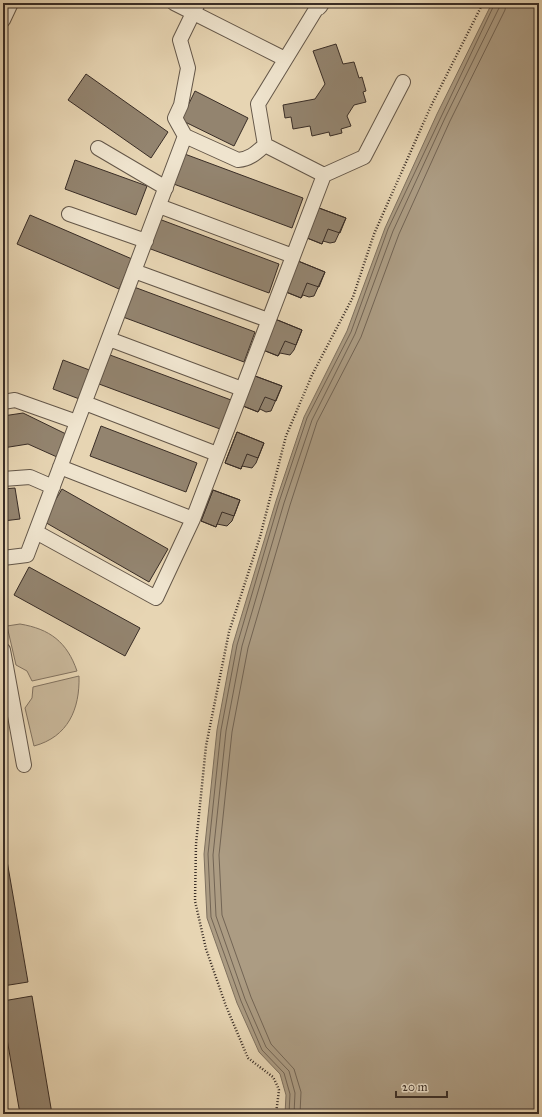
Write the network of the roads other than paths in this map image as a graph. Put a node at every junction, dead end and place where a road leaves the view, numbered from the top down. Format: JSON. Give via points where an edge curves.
{"nodes":[{"id":1,"x":11,"y":3,"type":"edge"},
{"id":2,"x":174,"y":3,"type":"edge"},
{"id":3,"x":317,"y":4,"type":"edge"},
{"id":4,"x":196,"y":8,"type":"edge"},
{"id":5,"x":3,"y":20,"type":"edge"},
{"id":6,"x":285,"y":59,"type":"junction"},
{"id":7,"x":404,"y":82,"type":"dead end"},
{"id":8,"x":185,"y":136,"type":"junction"},
{"id":9,"x":265,"y":145,"type":"junction"},
{"id":10,"x":98,"y":148,"type":"dead end"},
{"id":11,"x":324,"y":175,"type":"junction"},
{"id":12,"x":166,"y":188,"type":"junction"},
{"id":13,"x":159,"y":206,"type":"junction"},
{"id":14,"x":69,"y":214,"type":"dead end"},
{"id":15,"x":146,"y":241,"type":"junction"},
{"id":16,"x":292,"y":256,"type":"junction"},
{"id":17,"x":134,"y":271,"type":"junction"},
{"id":18,"x":268,"y":320,"type":"junction"},
{"id":19,"x":109,"y":339,"type":"junction"},
{"id":20,"x":242,"y":389,"type":"junction"},
{"id":21,"x":3,"y":402,"type":"edge"},
{"id":22,"x":84,"y":403,"type":"junction"},
{"id":23,"x":77,"y":422,"type":"junction"},
{"id":24,"x":217,"y":454,"type":"junction"},
{"id":25,"x":60,"y":467,"type":"junction"},
{"id":26,"x":3,"y":479,"type":"edge"},
{"id":27,"x":53,"y":487,"type":"junction"},
{"id":28,"x":192,"y":519,"type":"junction"},
{"id":29,"x":36,"y":532,"type":"junction"},
{"id":30,"x":3,"y":558,"type":"edge"},
{"id":31,"x":3,"y":650,"type":"edge"},
{"id":32,"x":7,"y":697,"type":"edge"},
{"id":33,"x":24,"y":765,"type":"dead end"}],
"edges":[{"from":1,"to":5,"type":"street"},
{"from":2,"to":4,"type":"street"},
{"from":3,"to":6,"type":"street"},
{"from":4,"to":6,"type":"street"},
{"from":4,"to":8,"type":"street","via":[[180,40],[188,68],[181,105],[175,118]]},
{"from":6,"to":9,"type":"street","via":[[258,104]]},
{"from":7,"to":11,"type":"street","via":[[364,157]]},
{"from":8,"to":9,"type":"street","via":[[238,160],[250,157]]},
{"from":8,"to":12,"type":"street"},
{"from":9,"to":11,"type":"street"},
{"from":10,"to":12,"type":"street"},
{"from":11,"to":16,"type":"street"},
{"from":12,"to":13,"type":"street"},
{"from":13,"to":15,"type":"street"},
{"from":13,"to":16,"type":"street"},
{"from":14,"to":15,"type":"street"},
{"from":15,"to":17,"type":"street"},
{"from":16,"to":18,"type":"street"},
{"from":17,"to":18,"type":"street"},
{"from":17,"to":19,"type":"street"},
{"from":18,"to":20,"type":"street"},
{"from":19,"to":20,"type":"street"},
{"from":19,"to":22,"type":"street"},
{"from":20,"to":24,"type":"street"},
{"from":21,"to":23,"type":"street","via":[[15,400]]},
{"from":22,"to":23,"type":"street"},
{"from":22,"to":24,"type":"street"},
{"from":23,"to":25,"type":"street"},
{"from":24,"to":28,"type":"street"},
{"from":25,"to":27,"type":"street"},
{"from":25,"to":28,"type":"street"},
{"from":26,"to":27,"type":"street","via":[[30,478]]},
{"from":27,"to":29,"type":"street"},
{"from":28,"to":29,"type":"street","via":[[156,598]]},
{"from":29,"to":30,"type":"street","via":[[27,555]]},
{"from":31,"to":32,"type":"street"},
{"from":32,"to":33,"type":"street"}]}
